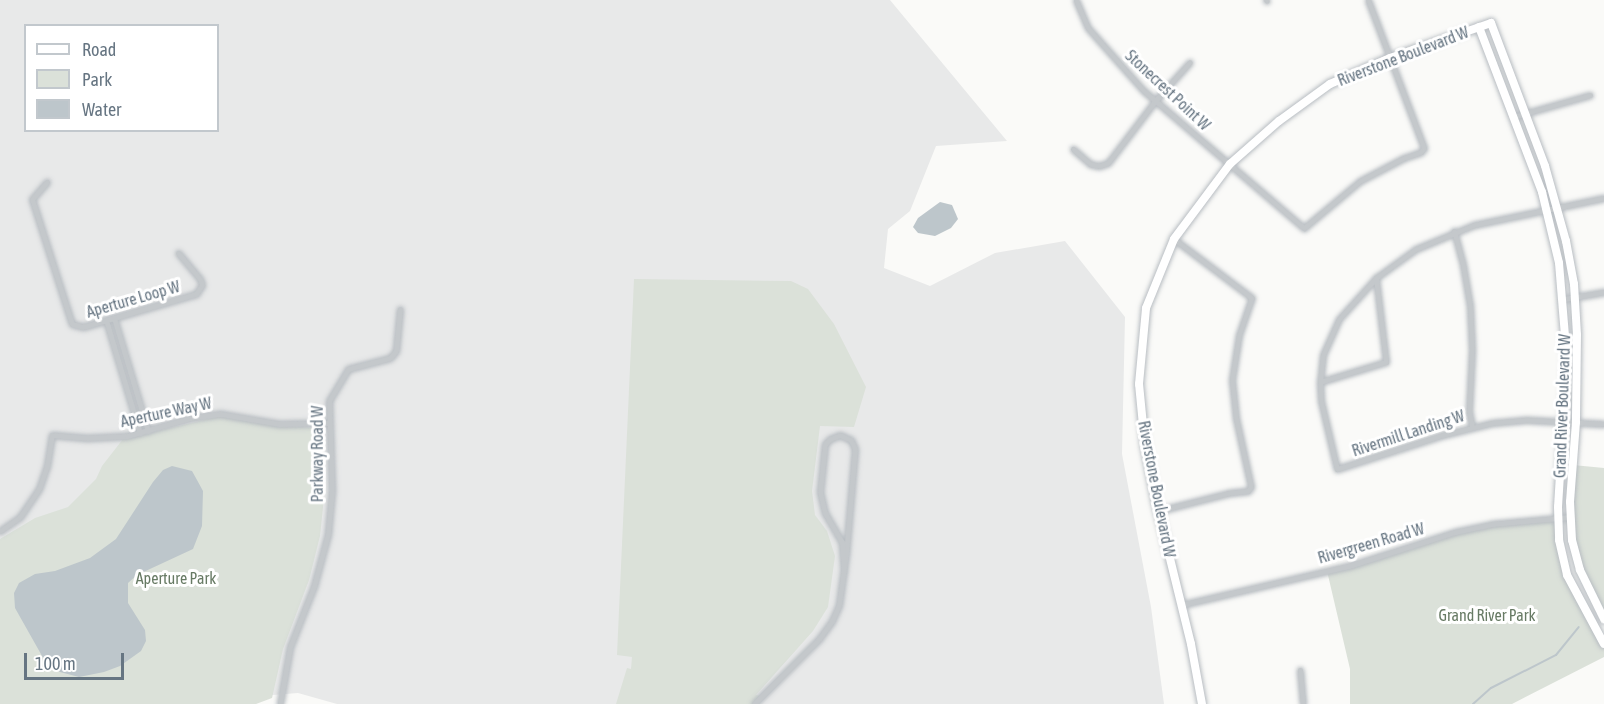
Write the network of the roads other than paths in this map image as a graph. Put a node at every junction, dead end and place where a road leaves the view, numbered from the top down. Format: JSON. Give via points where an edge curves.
{"nodes":[{"id":1,"x":1076,"y":0,"type":"edge"},
{"id":2,"x":1368,"y":0,"type":"edge"},
{"id":3,"x":1491,"y":23,"type":"joint"},
{"id":4,"x":1479,"y":27,"type":"junction"},
{"id":5,"x":1390,"y":58,"type":"junction"},
{"id":6,"x":1190,"y":62,"type":"dead end"},
{"id":7,"x":1590,"y":95,"type":"dead end"},
{"id":8,"x":1155,"y":101,"type":"junction"},
{"id":9,"x":1525,"y":114,"type":"junction"},
{"id":10,"x":1513,"y":117,"type":"junction"},
{"id":11,"x":1073,"y":149,"type":"dead end"},
{"id":12,"x":1230,"y":164,"type":"junction"},
{"id":13,"x":47,"y":182,"type":"dead end"},
{"id":14,"x":1604,"y":198,"type":"edge"},
{"id":15,"x":1558,"y":207,"type":"junction"},
{"id":16,"x":1547,"y":210,"type":"junction"},
{"id":17,"x":1454,"y":231,"type":"junction"},
{"id":18,"x":1174,"y":239,"type":"junction"},
{"id":19,"x":178,"y":253,"type":"dead end"},
{"id":20,"x":1376,"y":278,"type":"junction"},
{"id":21,"x":1604,"y":292,"type":"edge"},
{"id":22,"x":1575,"y":297,"type":"junction"},
{"id":23,"x":1564,"y":299,"type":"junction"},
{"id":24,"x":400,"y":309,"type":"dead end"},
{"id":25,"x":114,"y":318,"type":"junction"},
{"id":26,"x":106,"y":320,"type":"junction"},
{"id":27,"x":1320,"y":382,"type":"junction"},
{"id":28,"x":1563,"y":420,"type":"junction"},
{"id":29,"x":1576,"y":422,"type":"junction"},
{"id":30,"x":328,"y":423,"type":"junction"},
{"id":31,"x":1604,"y":424,"type":"edge"},
{"id":32,"x":1472,"y":427,"type":"junction"},
{"id":33,"x":148,"y":430,"type":"junction"},
{"id":34,"x":140,"y":433,"type":"junction"},
{"id":35,"x":1158,"y":511,"type":"junction"},
{"id":36,"x":1570,"y":517,"type":"junction"},
{"id":37,"x":1557,"y":518,"type":"junction"},
{"id":38,"x":0,"y":531,"type":"edge"},
{"id":39,"x":844,"y":571,"type":"junction"},
{"id":40,"x":1181,"y":605,"type":"junction"},
{"id":41,"x":1604,"y":619,"type":"edge"},
{"id":42,"x":1604,"y":644,"type":"edge"},
{"id":43,"x":1300,"y":670,"type":"dead end"},
{"id":44,"x":280,"y":704,"type":"edge"},
{"id":45,"x":754,"y":704,"type":"edge"},
{"id":46,"x":1202,"y":704,"type":"edge"},
{"id":47,"x":1303,"y":704,"type":"edge"}],
"edges":[{"from":1,"to":8,"type":"street","name":"Stonecrest Point W","via":[[1088,28]]},
{"from":2,"to":5,"type":"street"},
{"from":3,"to":4,"type":"street","name":"Riverstone Boulevard W"},
{"from":3,"to":9,"type":"street","name":"Grand River Boulevard W"},
{"from":4,"to":5,"type":"street","name":"Riverstone Boulevard W"},
{"from":4,"to":10,"type":"street","name":"Grand River Boulevard W"},
{"from":5,"to":12,"type":"street","name":"Riverstone Boulevard W","via":[[1330,84]]},
{"from":5,"to":12,"type":"street","name":"Stonecrest Point W","via":[[1423,144],[1421,152],[1360,182],[1304,228]]},
{"from":6,"to":8,"type":"street"},
{"from":7,"to":9,"type":"street"},
{"from":8,"to":11,"type":"street","via":[[1108,163],[1090,164]]},
{"from":8,"to":12,"type":"street","name":"Stonecrest Point W"},
{"from":9,"to":10,"type":"street"},
{"from":9,"to":15,"type":"street","name":"Grand River Boulevard W"},
{"from":10,"to":16,"type":"street","name":"Grand River Boulevard W"},
{"from":12,"to":18,"type":"street","name":"Riverstone Boulevard W"},
{"from":13,"to":26,"type":"street","name":"Aperture Loop W","via":[[32,199],[70,320],[77,327]]},
{"from":14,"to":15,"type":"street","name":"Rivermill Landing W"},
{"from":15,"to":16,"type":"street","name":"Rivermill Landing W"},
{"from":15,"to":22,"type":"street","name":"Grand River Boulevard W"},
{"from":16,"to":17,"type":"street","name":"Rivermill Landing W"},
{"from":16,"to":23,"type":"street","name":"Grand River Boulevard W"},
{"from":17,"to":20,"type":"street","name":"Rivermill Landing W","via":[[1416,249]]},
{"from":17,"to":32,"type":"street","via":[[1470,306]]},
{"from":18,"to":35,"type":"street","name":"Riverstone Boulevard W","via":[[1146,308],[1139,384],[1145,446]]},
{"from":18,"to":35,"type":"street","via":[[1252,298],[1239,335],[1232,380],[1251,487],[1248,491]]},
{"from":19,"to":25,"type":"street","name":"Aperture Loop W","via":[[200,279],[202,285],[196,294]]},
{"from":20,"to":27,"type":"street","name":"Rivermill Landing W","via":[[1334,328],[1323,355]]},
{"from":20,"to":27,"type":"street","via":[[1386,362]]},
{"from":21,"to":22,"type":"street"},
{"from":22,"to":23,"type":"street"},
{"from":22,"to":29,"type":"street","name":"Grand River Boulevard W"},
{"from":23,"to":28,"type":"street","name":"Grand River Boulevard W","via":[[1567,360]]},
{"from":24,"to":30,"type":"street","name":"Parkway Road W","via":[[396,351],[390,358],[348,369],[329,401]]},
{"from":25,"to":26,"type":"street","name":"Aperture Loop W"},
{"from":25,"to":33,"type":"street"},
{"from":26,"to":34,"type":"street"},
{"from":27,"to":32,"type":"street","name":"Rivermill Landing W","via":[[1337,469]]},
{"from":28,"to":29,"type":"street","name":"Rivermill Landing W"},
{"from":28,"to":32,"type":"street","name":"Rivermill Landing W"},
{"from":28,"to":37,"type":"street","name":"Grand River Boulevard W"},
{"from":29,"to":31,"type":"street","name":"Rivermill Landing W"},
{"from":29,"to":36,"type":"street","name":"Grand River Boulevard W"},
{"from":30,"to":33,"type":"street","name":"Aperture Way W","via":[[279,424],[207,414]]},
{"from":30,"to":44,"type":"street","name":"Parkway Road W","via":[[332,490],[328,534],[314,586],[290,647]]},
{"from":33,"to":34,"type":"street","name":"Aperture Way W"},
{"from":34,"to":38,"type":"street","name":"Aperture Way W","via":[[107,438],[52,435],[39,489],[20,517]]},
{"from":35,"to":40,"type":"street","name":"Riverstone Boulevard W"},
{"from":36,"to":37,"type":"street","name":"Rivergreen Road W"},
{"from":36,"to":41,"type":"street","name":"Grand River Boulevard W","via":[[1580,570]]},
{"from":37,"to":40,"type":"street","name":"Rivergreen Road W","via":[[1473,528],[1349,567]]},
{"from":37,"to":42,"type":"street","name":"Grand River Boulevard W","via":[[1567,575]]},
{"from":39,"to":39,"type":"street","via":[[842,542],[825,513],[820,492],[825,444],[840,435],[851,440],[855,449]]},
{"from":39,"to":45,"type":"street","via":[[839,605],[832,621]]},
{"from":40,"to":46,"type":"street","name":"Riverstone Boulevard W"},
{"from":43,"to":47,"type":"street"}]}
